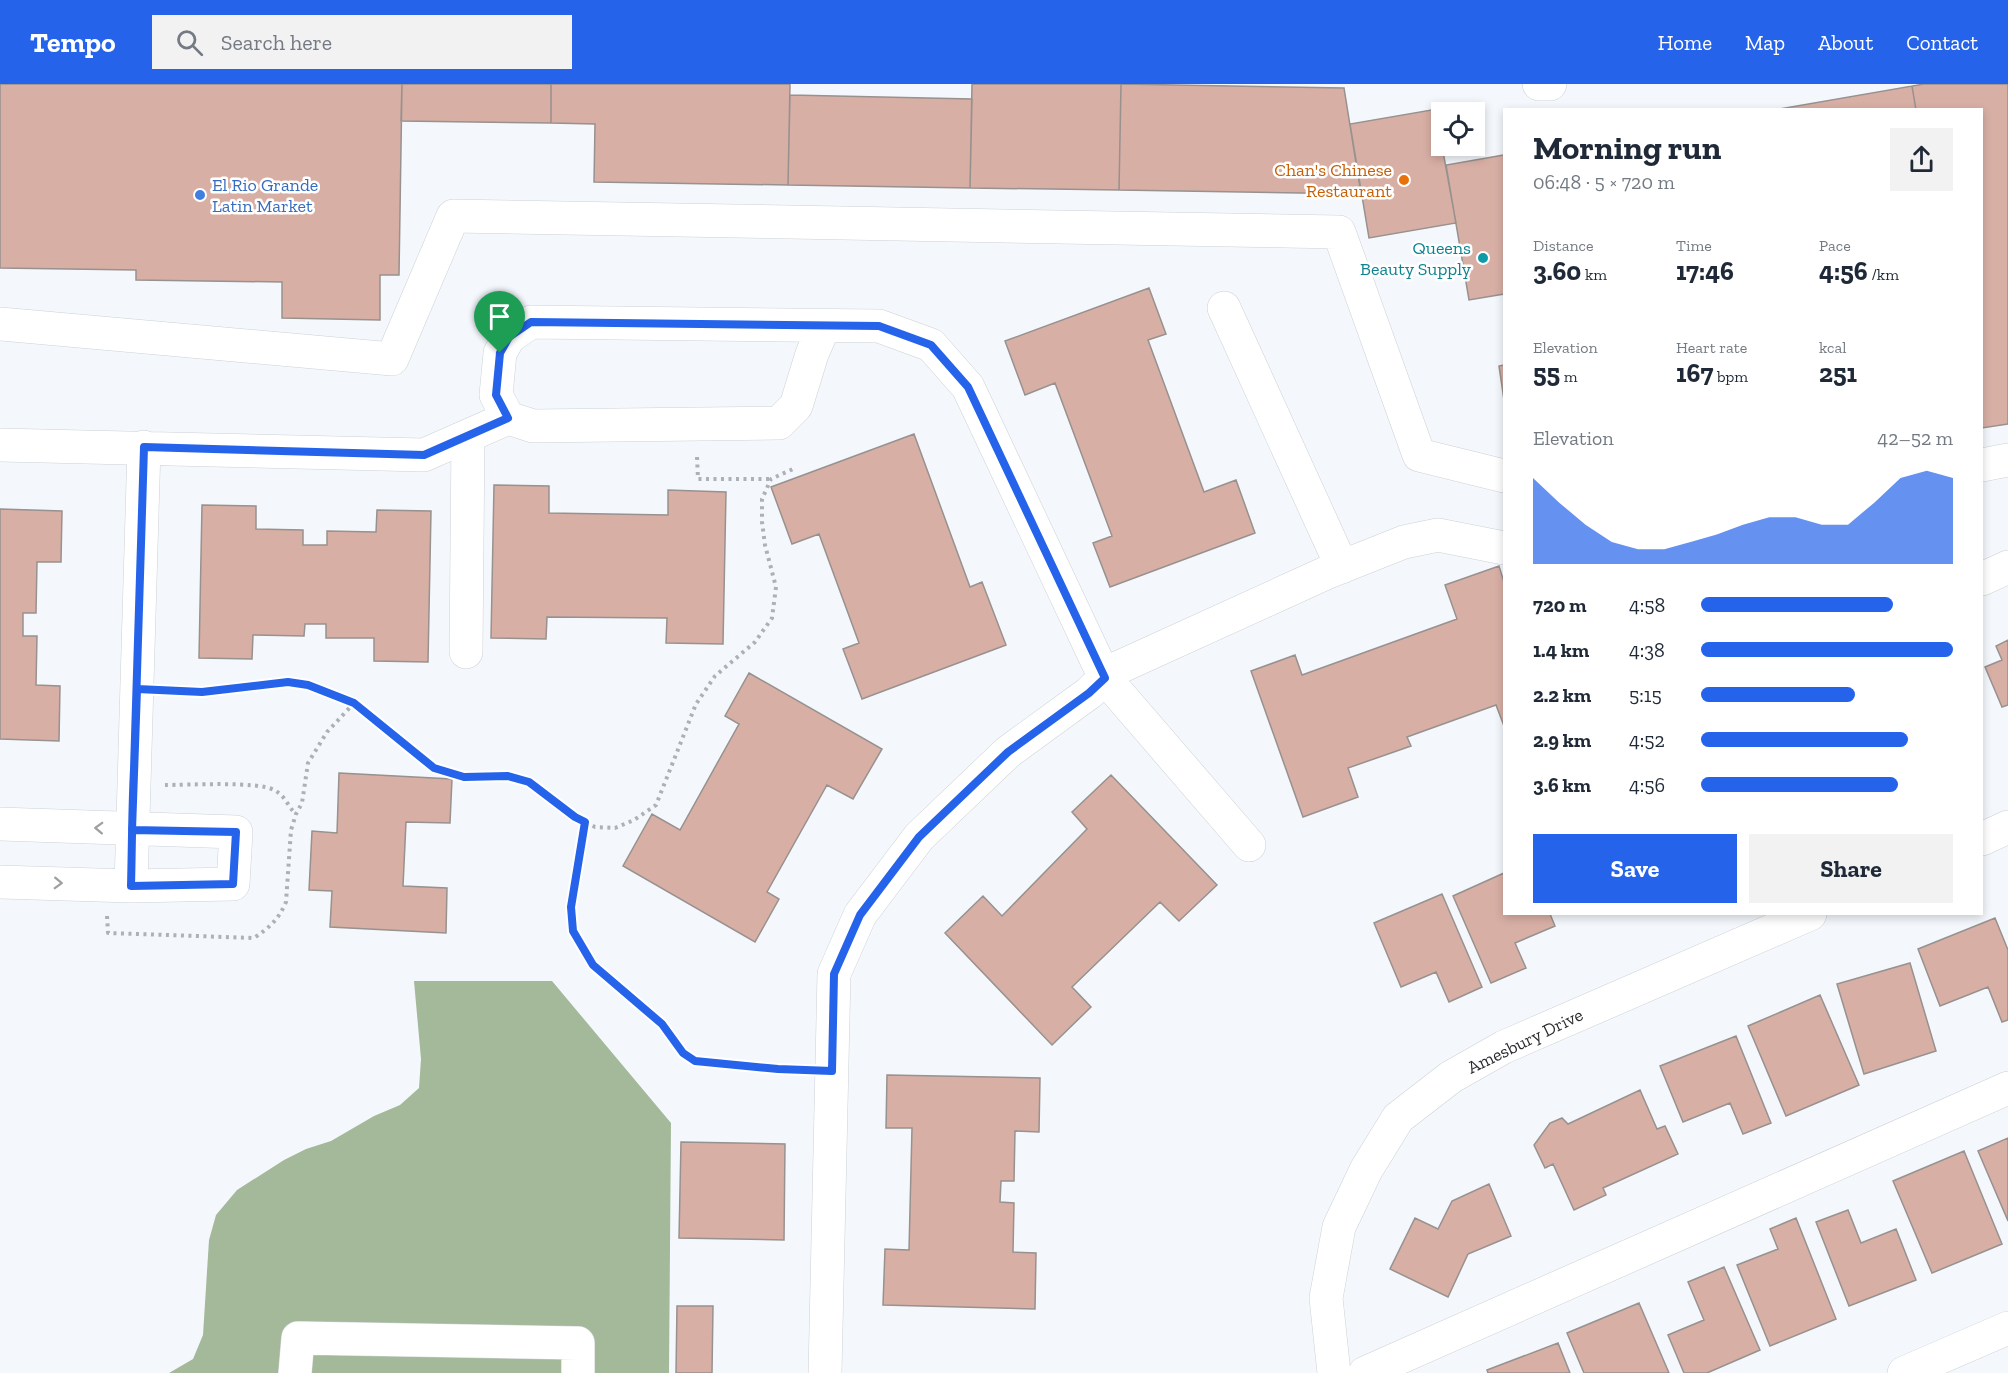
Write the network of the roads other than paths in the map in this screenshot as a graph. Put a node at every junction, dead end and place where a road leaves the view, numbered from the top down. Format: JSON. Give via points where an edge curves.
{"nodes":[{"id":1,"x":1224,"y":308,"type":"dead end"},
{"id":2,"x":0,"y":324,"type":"edge"},
{"id":3,"x":824,"y":326,"type":"junction"},
{"id":4,"x":508,"y":418,"type":"junction"},
{"id":5,"x":468,"y":436,"type":"junction"},
{"id":6,"x":0,"y":445,"type":"edge"},
{"id":7,"x":144,"y":447,"type":"junction"},
{"id":8,"x":2008,"y":460,"type":"edge"},
{"id":9,"x":1983,"y":465,"type":"edge"},
{"id":10,"x":1503,"y":476,"type":"edge"},
{"id":11,"x":1503,"y":548,"type":"edge"},
{"id":12,"x":1342,"y":567,"type":"junction"},
{"id":13,"x":2008,"y":567,"type":"edge"},
{"id":14,"x":1983,"y":579,"type":"edge"},
{"id":15,"x":466,"y":652,"type":"dead end"},
{"id":16,"x":1105,"y":678,"type":"junction"},
{"id":17,"x":0,"y":824,"type":"edge"},
{"id":18,"x":2008,"y":827,"type":"edge"},
{"id":19,"x":132,"y":830,"type":"junction"},
{"id":20,"x":1983,"y":839,"type":"edge"},
{"id":21,"x":1249,"y":845,"type":"dead end"},
{"id":22,"x":0,"y":882,"type":"edge"},
{"id":23,"x":131,"y":886,"type":"junction"},
{"id":24,"x":1808,"y":915,"type":"edge"},
{"id":25,"x":2008,"y":1088,"type":"edge"},
{"id":26,"x":2008,"y":1328,"type":"edge"},
{"id":27,"x":295,"y":1373,"type":"edge"},
{"id":28,"x":578,"y":1373,"type":"edge"},
{"id":29,"x":825,"y":1373,"type":"edge"},
{"id":30,"x":1334,"y":1373,"type":"edge"},
{"id":31,"x":1365,"y":1373,"type":"edge"},
{"id":32,"x":1904,"y":1373,"type":"edge"}],
"edges":[{"from":1,"to":12,"type":"street"},
{"from":2,"to":10,"type":"street","via":[[392,359],[453,216],[1340,232],[1419,455]]},
{"from":3,"to":4,"type":"street","via":[[796,406],[779,423],[533,426]]},
{"from":3,"to":4,"type":"street","via":[[531,322],[509,337],[500,353],[496,395]]},
{"from":3,"to":16,"type":"street","via":[[879,326],[931,345],[968,387]]},
{"from":4,"to":5,"type":"street"},
{"from":5,"to":7,"type":"street","via":[[424,455]]},
{"from":5,"to":15,"type":"street"},
{"from":6,"to":7,"type":"street"},
{"from":7,"to":19,"type":"street"},
{"from":8,"to":9,"type":"street"},
{"from":11,"to":12,"type":"street","via":[[1438,535],[1404,542]]},
{"from":12,"to":16,"type":"street","via":[[1113,670]]},
{"from":13,"to":14,"type":"street"},
{"from":16,"to":21,"type":"street"},
{"from":16,"to":29,"type":"street","via":[[1008,752],[919,837],[860,915],[834,974]]},
{"from":19,"to":17,"type":"street","one_way":true},
{"from":18,"to":20,"type":"street"},
{"from":19,"to":23,"type":"street"},
{"from":19,"to":23,"type":"street","via":[[236,832],[233,884]]},
{"from":22,"to":23,"type":"street","one_way":true},
{"from":24,"to":30,"type":"street","name":"Amesbury Drive","via":[[1504,1047],[1451,1077],[1398,1118],[1366,1170],[1339,1227],[1326,1298]]},
{"from":25,"to":31,"type":"street"},
{"from":26,"to":32,"type":"street"},
{"from":27,"to":28,"type":"street","via":[[297,1338],[578,1343]]}]}
